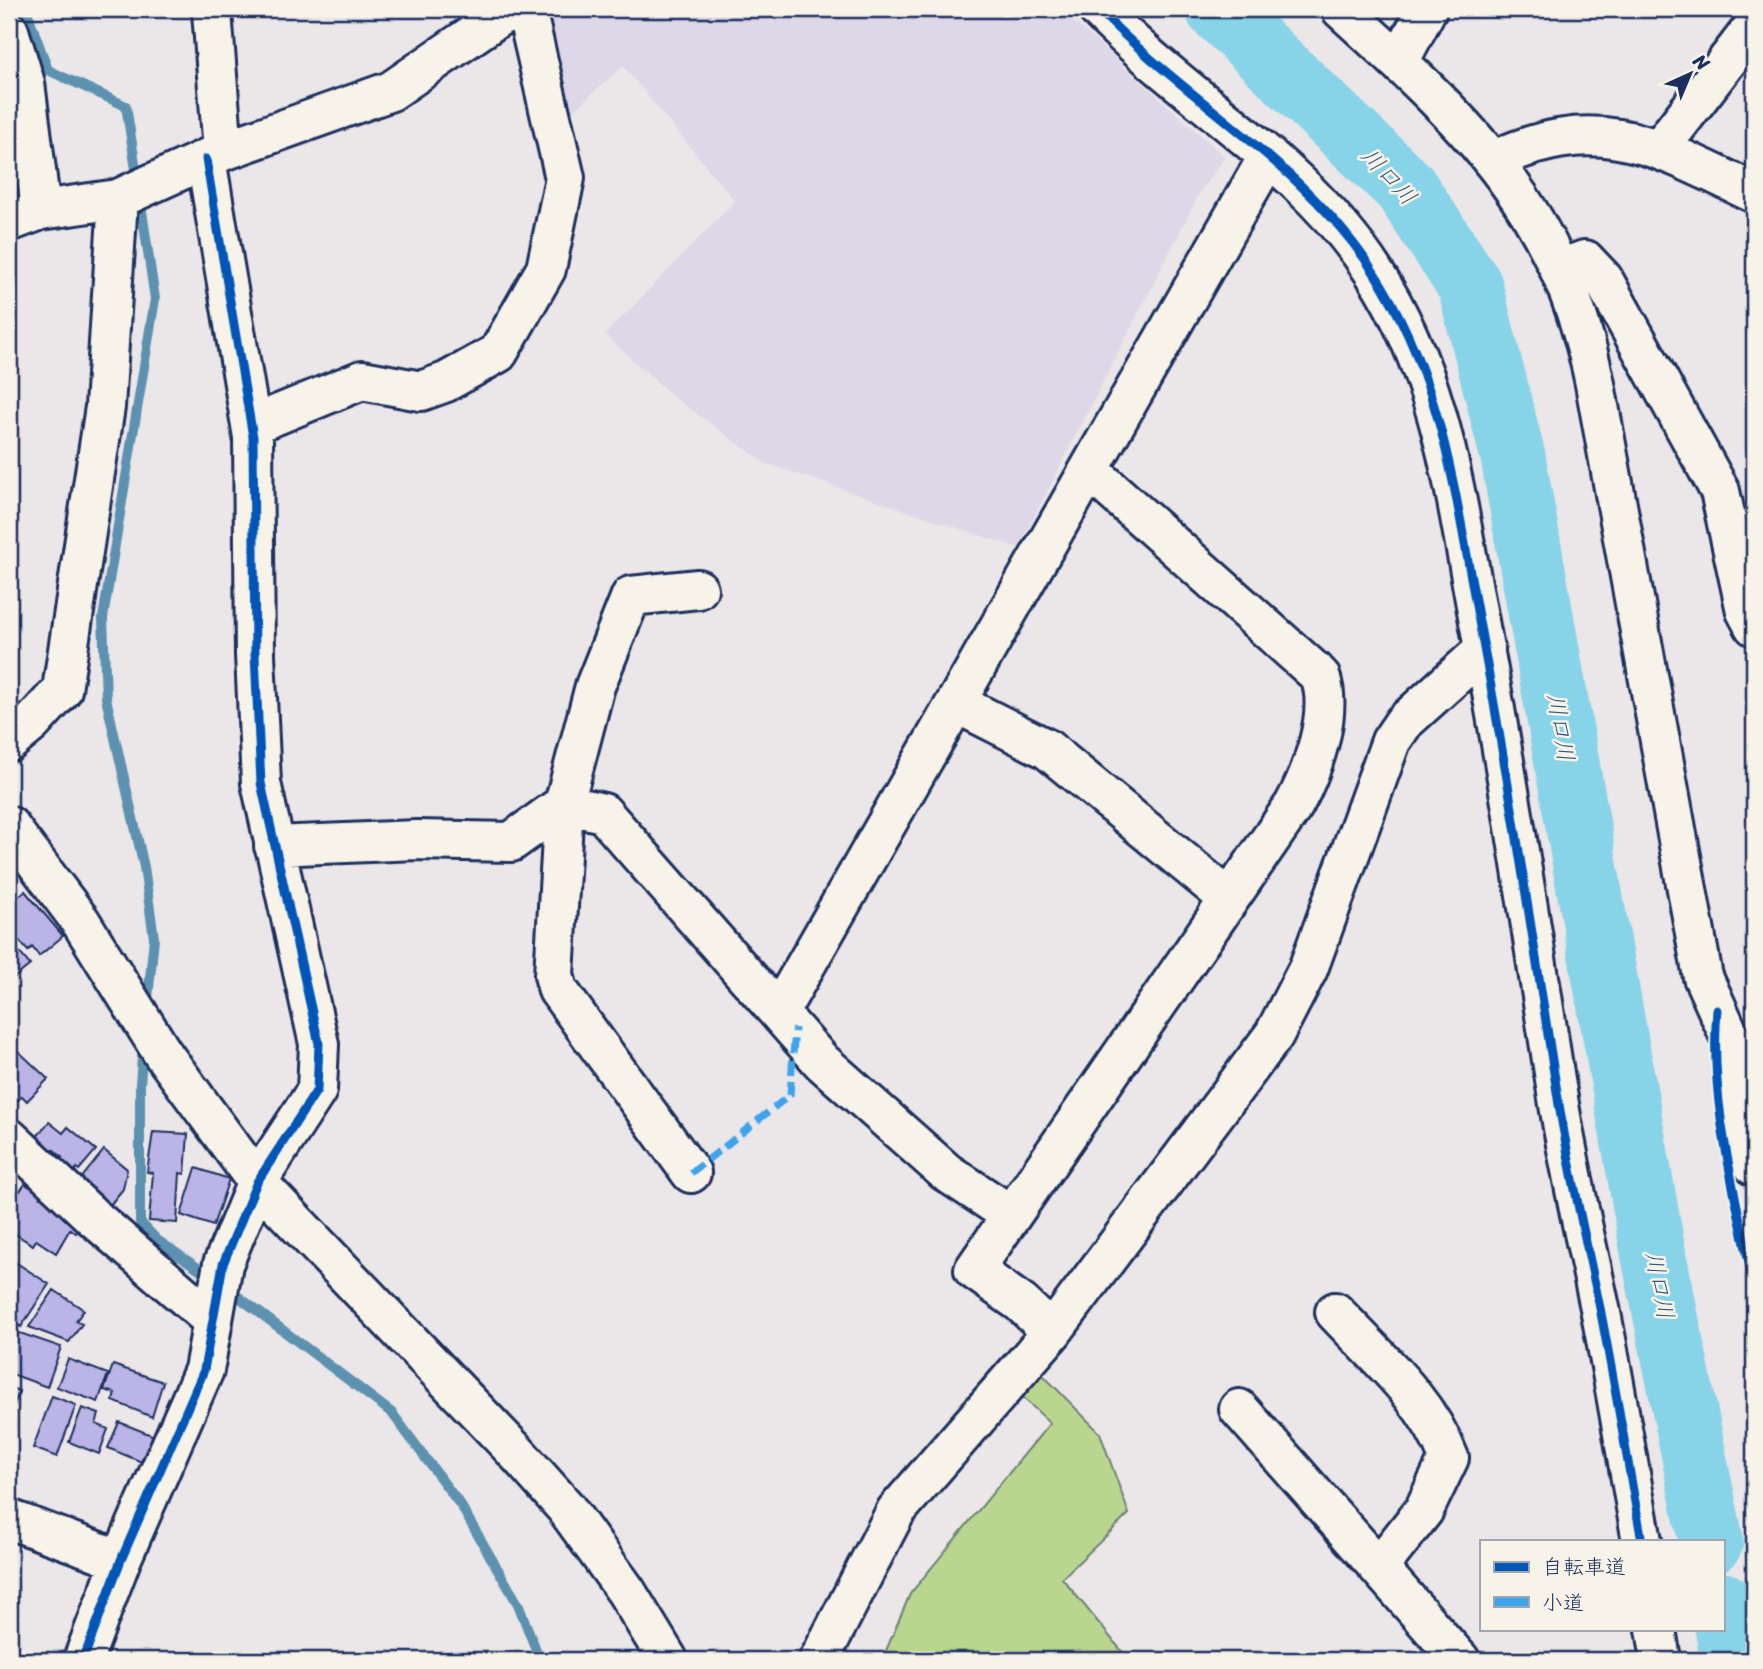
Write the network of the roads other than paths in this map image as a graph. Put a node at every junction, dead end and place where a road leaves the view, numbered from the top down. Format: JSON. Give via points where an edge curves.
{"nodes":[{"id":1,"x":214,"y":9,"type":"edge"},
{"id":2,"x":510,"y":9,"type":"edge"},
{"id":3,"x":526,"y":9,"type":"edge"},
{"id":4,"x":1098,"y":9,"type":"edge"},
{"id":5,"x":1341,"y":9,"type":"edge"},
{"id":6,"x":1427,"y":9,"type":"edge"},
{"id":7,"x":1754,"y":26,"type":"edge"},
{"id":8,"x":9,"y":31,"type":"edge"},
{"id":9,"x":1399,"y":62,"type":"junction"},
{"id":10,"x":1660,"y":148,"type":"junction"},
{"id":11,"x":215,"y":155,"type":"junction"},
{"id":12,"x":1268,"y":157,"type":"junction"},
{"id":13,"x":1495,"y":160,"type":"junction"},
{"id":14,"x":133,"y":192,"type":"junction"},
{"id":15,"x":1754,"y":194,"type":"edge"},
{"id":16,"x":25,"y":216,"type":"edge"},
{"id":17,"x":1560,"y":269,"type":"junction"},
{"id":18,"x":252,"y":425,"type":"junction"},
{"id":19,"x":1089,"y":470,"type":"junction"},
{"id":20,"x":698,"y":589,"type":"dead end"},
{"id":21,"x":1754,"y":626,"type":"edge"},
{"id":22,"x":1485,"y":649,"type":"junction"},
{"id":23,"x":956,"y":703,"type":"junction"},
{"id":24,"x":9,"y":742,"type":"edge"},
{"id":25,"x":564,"y":804,"type":"junction"},
{"id":26,"x":9,"y":826,"type":"edge"},
{"id":27,"x":274,"y":846,"type":"junction"},
{"id":28,"x":1229,"y":899,"type":"junction"},
{"id":29,"x":780,"y":1010,"type":"junction"},
{"id":30,"x":9,"y":1138,"type":"edge"},
{"id":31,"x":1754,"y":1166,"type":"edge"},
{"id":32,"x":691,"y":1173,"type":"dead end"},
{"id":33,"x":257,"y":1182,"type":"junction"},
{"id":34,"x":1011,"y":1215,"type":"junction"},
{"id":35,"x":1335,"y":1312,"type":"dead end"},
{"id":36,"x":214,"y":1315,"type":"junction"},
{"id":37,"x":1052,"y":1332,"type":"junction"},
{"id":38,"x":1239,"y":1409,"type":"dead end"},
{"id":39,"x":9,"y":1519,"type":"edge"},
{"id":40,"x":1642,"y":1540,"type":"edge"},
{"id":41,"x":121,"y":1560,"type":"junction"},
{"id":42,"x":1379,"y":1567,"type":"junction"},
{"id":43,"x":1656,"y":1630,"type":"edge"},
{"id":44,"x":83,"y":1660,"type":"edge"},
{"id":45,"x":668,"y":1660,"type":"edge"},
{"id":46,"x":819,"y":1660,"type":"edge"},
{"id":47,"x":1460,"y":1660,"type":"edge"},
{"id":48,"x":1661,"y":1660,"type":"edge"}],
"edges":[{"from":1,"to":11,"type":"street"},
{"from":2,"to":11,"type":"street","via":[[391,91]]},
{"from":3,"to":18,"type":"street","via":[[565,178],[546,269],[498,353],[421,391],[362,380]]},
{"from":4,"to":12,"type":"street"},
{"from":5,"to":9,"type":"street"},
{"from":6,"to":9,"type":"street"},
{"from":7,"to":10,"type":"street"},
{"from":8,"to":16,"type":"street","via":[[25,83]]},
{"from":9,"to":13,"type":"street"},
{"from":10,"to":13,"type":"street","via":[[1591,136],[1528,145]]},
{"from":10,"to":15,"type":"street"},
{"from":11,"to":14,"type":"street"},
{"from":11,"to":18,"type":"street"},
{"from":12,"to":19,"type":"street"},
{"from":12,"to":22,"type":"street","via":[[1352,240],[1390,296],[1418,352],[1446,445]]},
{"from":13,"to":17,"type":"street","via":[[1531,213]]},
{"from":14,"to":16,"type":"street"},
{"from":14,"to":24,"type":"street","via":[[62,690]]},
{"from":17,"to":21,"type":"street","via":[[1585,260],[1603,279],[1720,491],[1746,611]]},
{"from":17,"to":31,"type":"street","via":[[1581,325],[1595,384],[1703,976],[1734,1046]]},
{"from":18,"to":27,"type":"street","via":[[261,783]]},
{"from":19,"to":23,"type":"street"},
{"from":19,"to":28,"type":"street","via":[[1320,676],[1326,692],[1309,776]]},
{"from":20,"to":25,"type":"street","via":[[631,596],[595,686]]},
{"from":22,"to":37,"type":"street","via":[[1404,722],[1391,741],[1308,969],[1274,1035]]},
{"from":22,"to":40,"type":"street","via":[[1560,1117]]},
{"from":23,"to":28,"type":"street","via":[[1047,749]]},
{"from":23,"to":29,"type":"street"},
{"from":25,"to":27,"type":"street","via":[[511,842],[417,840]]},
{"from":25,"to":29,"type":"street","via":[[603,813]]},
{"from":25,"to":32,"type":"street","via":[[554,975],[558,990]]},
{"from":26,"to":33,"type":"street","via":[[81,922],[163,1054]]},
{"from":27,"to":33,"type":"street","via":[[320,1044],[317,1090]]},
{"from":28,"to":34,"type":"street"},
{"from":29,"to":34,"type":"street","via":[[822,1062],[946,1171]]},
{"from":30,"to":36,"type":"street","via":[[93,1217]]},
{"from":33,"to":36,"type":"street","via":[[223,1264]]},
{"from":33,"to":45,"type":"street","via":[[566,1508],[626,1591]]},
{"from":34,"to":37,"type":"street","via":[[974,1270]]},
{"from":35,"to":42,"type":"street","via":[[1421,1404],[1449,1458],[1424,1510]]},
{"from":36,"to":41,"type":"street","via":[[204,1370]]},
{"from":37,"to":46,"type":"street","via":[[896,1511]]},
{"from":38,"to":42,"type":"street"},
{"from":39,"to":41,"type":"street"},
{"from":41,"to":44,"type":"street"},
{"from":42,"to":47,"type":"street"},
{"from":43,"to":48,"type":"street"}]}
